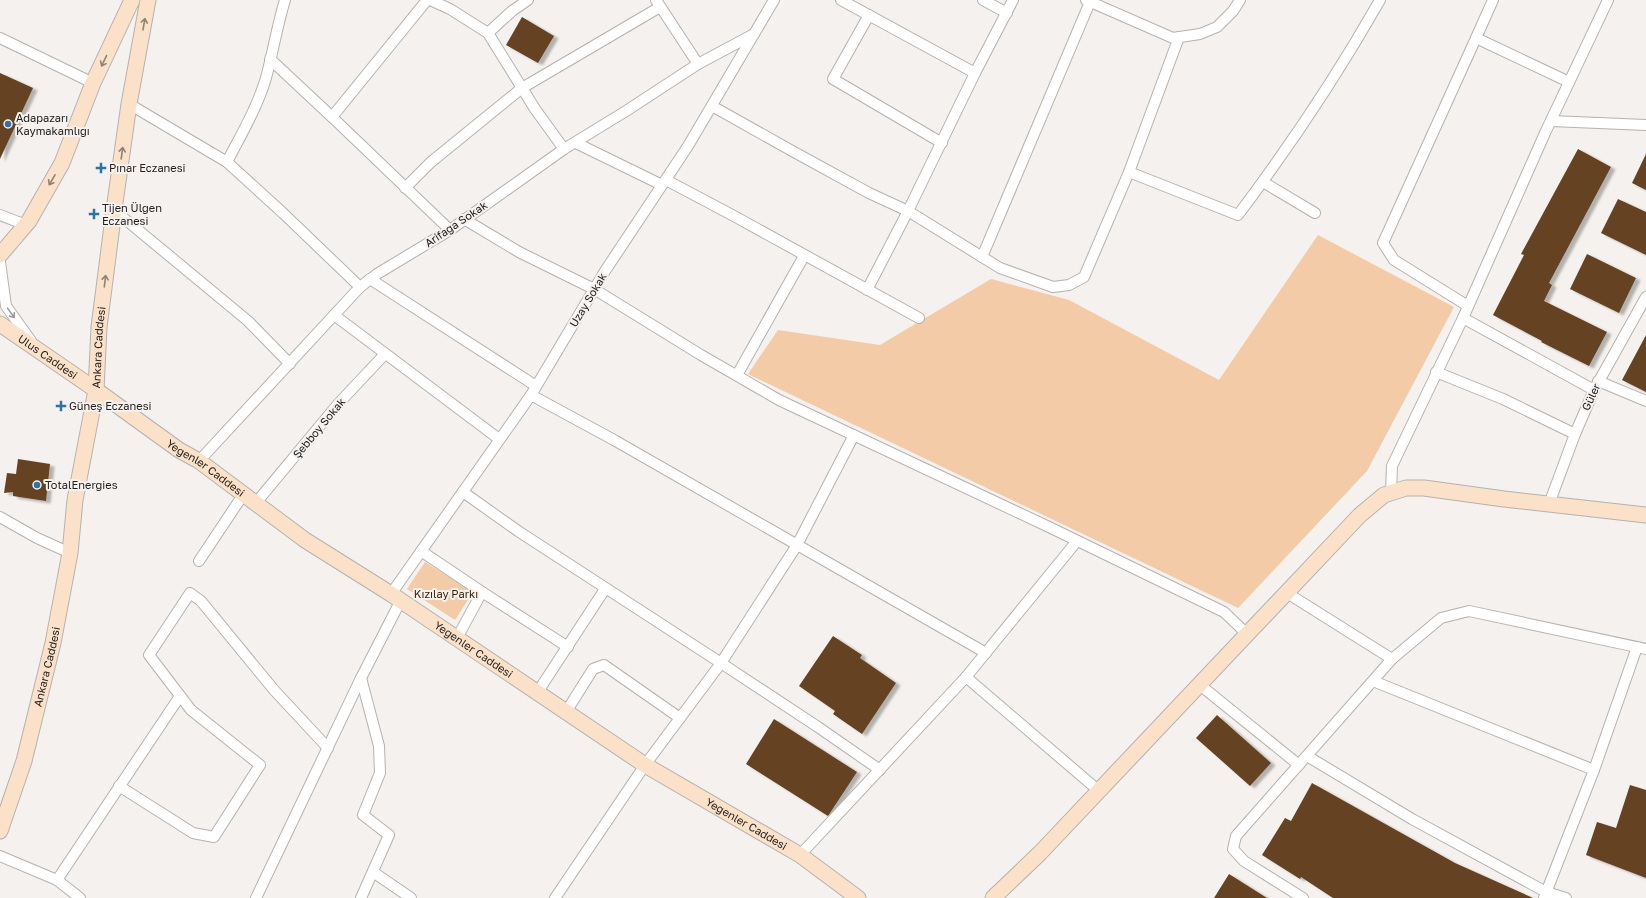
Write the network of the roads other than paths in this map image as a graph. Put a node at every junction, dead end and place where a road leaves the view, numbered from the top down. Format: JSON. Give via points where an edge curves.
{"nodes":[{"id":1,"x":132,"y":0,"type":"edge"},
{"id":2,"x":148,"y":0,"type":"edge"},
{"id":3,"x":285,"y":0,"type":"edge"},
{"id":4,"x":528,"y":0,"type":"edge"},
{"id":5,"x":774,"y":0,"type":"edge"},
{"id":6,"x":841,"y":0,"type":"edge"},
{"id":7,"x":983,"y":0,"type":"edge"},
{"id":8,"x":1013,"y":0,"type":"edge"},
{"id":9,"x":1240,"y":0,"type":"edge"},
{"id":10,"x":1380,"y":0,"type":"edge"},
{"id":11,"x":1493,"y":0,"type":"edge"},
{"id":12,"x":1608,"y":0,"type":"edge"},
{"id":13,"x":432,"y":1,"type":"edge"},
{"id":14,"x":1088,"y":1,"type":"edge"},
{"id":15,"x":658,"y":3,"type":"edge"},
{"id":16,"x":1103,"y":3,"type":"edge"},
{"id":17,"x":1007,"y":13,"type":"junction"},
{"id":18,"x":869,"y":15,"type":"junction"},
{"id":19,"x":488,"y":33,"type":"junction"},
{"id":20,"x":754,"y":34,"type":"junction"},
{"id":21,"x":1179,"y":37,"type":"junction"},
{"id":22,"x":0,"y":38,"type":"edge"},
{"id":23,"x":1476,"y":38,"type":"junction"},
{"id":24,"x":270,"y":60,"type":"junction"},
{"id":25,"x":698,"y":64,"type":"junction"},
{"id":26,"x":975,"y":73,"type":"junction"},
{"id":27,"x":1569,"y":82,"type":"junction"},
{"id":28,"x":93,"y":83,"type":"junction"},
{"id":29,"x":522,"y":88,"type":"junction"},
{"id":30,"x":129,"y":104,"type":"junction"},
{"id":31,"x":712,"y":106,"type":"junction"},
{"id":32,"x":332,"y":117,"type":"junction"},
{"id":33,"x":1551,"y":121,"type":"junction"},
{"id":34,"x":1646,"y":125,"type":"edge"},
{"id":35,"x":576,"y":143,"type":"junction"},
{"id":36,"x":942,"y":143,"type":"junction"},
{"id":37,"x":564,"y":149,"type":"junction"},
{"id":38,"x":227,"y":162,"type":"junction"},
{"id":39,"x":1129,"y":172,"type":"junction"},
{"id":40,"x":664,"y":182,"type":"junction"},
{"id":41,"x":1263,"y":182,"type":"junction"},
{"id":42,"x":405,"y":188,"type":"junction"},
{"id":43,"x":114,"y":210,"type":"junction"},
{"id":44,"x":908,"y":212,"type":"junction"},
{"id":45,"x":1315,"y":213,"type":"dead end"},
{"id":46,"x":0,"y":215,"type":"edge"},
{"id":47,"x":464,"y":219,"type":"junction"},
{"id":48,"x":26,"y":225,"type":"junction"},
{"id":49,"x":450,"y":230,"type":"junction"},
{"id":50,"x":0,"y":255,"type":"edge"},
{"id":51,"x":804,"y":256,"type":"junction"},
{"id":52,"x":982,"y":257,"type":"junction"},
{"id":53,"x":0,"y":262,"type":"edge"},
{"id":54,"x":370,"y":279,"type":"junction"},
{"id":55,"x":360,"y":287,"type":"junction"},
{"id":56,"x":594,"y":289,"type":"junction"},
{"id":57,"x":867,"y":290,"type":"junction"},
{"id":58,"x":1646,"y":297,"type":"edge"},
{"id":59,"x":1468,"y":306,"type":"junction"},
{"id":60,"x":334,"y":315,"type":"junction"},
{"id":61,"x":919,"y":318,"type":"dead end"},
{"id":62,"x":1463,"y":318,"type":"junction"},
{"id":63,"x":0,"y":324,"type":"edge"},
{"id":64,"x":36,"y":348,"type":"junction"},
{"id":65,"x":385,"y":354,"type":"junction"},
{"id":66,"x":290,"y":364,"type":"junction"},
{"id":67,"x":1436,"y":372,"type":"junction"},
{"id":68,"x":737,"y":375,"type":"junction"},
{"id":69,"x":536,"y":386,"type":"junction"},
{"id":70,"x":1596,"y":386,"type":"junction"},
{"id":71,"x":96,"y":390,"type":"junction"},
{"id":72,"x":531,"y":395,"type":"junction"},
{"id":73,"x":1646,"y":401,"type":"edge"},
{"id":74,"x":1575,"y":434,"type":"junction"},
{"id":75,"x":854,"y":435,"type":"junction"},
{"id":76,"x":499,"y":439,"type":"junction"},
{"id":77,"x":199,"y":461,"type":"junction"},
{"id":78,"x":463,"y":492,"type":"junction"},
{"id":79,"x":1391,"y":493,"type":"junction"},
{"id":80,"x":242,"y":495,"type":"junction"},
{"id":81,"x":254,"y":504,"type":"junction"},
{"id":82,"x":1549,"y":504,"type":"junction"},
{"id":83,"x":1646,"y":515,"type":"edge"},
{"id":84,"x":0,"y":516,"type":"edge"},
{"id":85,"x":1077,"y":541,"type":"junction"},
{"id":86,"x":797,"y":545,"type":"junction"},
{"id":87,"x":421,"y":551,"type":"junction"},
{"id":88,"x":70,"y":553,"type":"junction"},
{"id":89,"x":199,"y":561,"type":"dead end"},
{"id":90,"x":605,"y":588,"type":"junction"},
{"id":91,"x":482,"y":592,"type":"junction"},
{"id":92,"x":1287,"y":592,"type":"junction"},
{"id":93,"x":396,"y":597,"type":"junction"},
{"id":94,"x":1247,"y":634,"type":"junction"},
{"id":95,"x":457,"y":638,"type":"junction"},
{"id":96,"x":568,"y":647,"type":"junction"},
{"id":97,"x":1642,"y":648,"type":"edge"},
{"id":98,"x":986,"y":653,"type":"junction"},
{"id":99,"x":1392,"y":659,"type":"junction"},
{"id":100,"x":721,"y":663,"type":"junction"},
{"id":101,"x":966,"y":677,"type":"junction"},
{"id":102,"x":361,"y":678,"type":"junction"},
{"id":103,"x":1372,"y":681,"type":"junction"},
{"id":104,"x":1200,"y":685,"type":"junction"},
{"id":105,"x":538,"y":694,"type":"junction"},
{"id":106,"x":180,"y":696,"type":"junction"},
{"id":107,"x":566,"y":712,"type":"junction"},
{"id":108,"x":680,"y":718,"type":"junction"},
{"id":109,"x":328,"y":748,"type":"junction"},
{"id":110,"x":1307,"y":756,"type":"junction"},
{"id":111,"x":646,"y":765,"type":"junction"},
{"id":112,"x":1299,"y":765,"type":"junction"},
{"id":113,"x":880,"y":770,"type":"junction"},
{"id":114,"x":1594,"y":770,"type":"junction"},
{"id":115,"x":119,"y":786,"type":"junction"},
{"id":116,"x":1099,"y":791,"type":"junction"},
{"id":117,"x":0,"y":832,"type":"edge"},
{"id":118,"x":800,"y":855,"type":"junction"},
{"id":119,"x":0,"y":856,"type":"edge"},
{"id":120,"x":373,"y":872,"type":"junction"},
{"id":121,"x":57,"y":880,"type":"junction"},
{"id":122,"x":1545,"y":895,"type":"edge"},
{"id":123,"x":80,"y":898,"type":"edge"},
{"id":124,"x":256,"y":898,"type":"edge"},
{"id":125,"x":361,"y":898,"type":"edge"},
{"id":126,"x":411,"y":898,"type":"edge"},
{"id":127,"x":555,"y":898,"type":"edge"},
{"id":128,"x":858,"y":898,"type":"edge"},
{"id":129,"x":993,"y":898,"type":"edge"},
{"id":130,"x":1303,"y":898,"type":"edge"},
{"id":131,"x":1566,"y":898,"type":"edge"}],
"edges":[{"from":1,"to":28,"type":"street","one_way":true},
{"from":30,"to":2,"type":"street","name":"Ankara Caddesi","one_way":true},
{"from":3,"to":24,"type":"street"},
{"from":4,"to":19,"type":"street"},
{"from":5,"to":20,"type":"street","name":"Uzay Sokak"},
{"from":6,"to":18,"type":"street"},
{"from":7,"to":17,"type":"street"},
{"from":8,"to":17,"type":"street"},
{"from":9,"to":21,"type":"street","via":[[1217,27],[1200,34]]},
{"from":10,"to":41,"type":"street","via":[[1360,35]]},
{"from":11,"to":23,"type":"street"},
{"from":12,"to":27,"type":"street"},
{"from":13,"to":19,"type":"street"},
{"from":13,"to":32,"type":"street"},
{"from":14,"to":16,"type":"street"},
{"from":14,"to":52,"type":"street"},
{"from":15,"to":25,"type":"street"},
{"from":15,"to":29,"type":"street"},
{"from":16,"to":21,"type":"street","via":[[1173,38]]},
{"from":17,"to":26,"type":"street"},
{"from":18,"to":26,"type":"street"},
{"from":18,"to":36,"type":"street","via":[[834,79]]},
{"from":19,"to":29,"type":"street"},
{"from":20,"to":25,"type":"street","name":"Arifağa Sokak"},
{"from":20,"to":31,"type":"street","name":"Uzay Sokak"},
{"from":21,"to":39,"type":"street"},
{"from":22,"to":28,"type":"street"},
{"from":23,"to":27,"type":"street"},
{"from":23,"to":59,"type":"street","via":[[1383,243],[1394,260]]},
{"from":24,"to":32,"type":"street"},
{"from":24,"to":38,"type":"street","via":[[250,119]]},
{"from":25,"to":35,"type":"street","name":"Arifağa Sokak"},
{"from":26,"to":36,"type":"street"},
{"from":27,"to":33,"type":"street"},
{"from":28,"to":48,"type":"street","one_way":true,"via":[[62,163]]},
{"from":29,"to":37,"type":"street"},
{"from":29,"to":42,"type":"street","via":[[431,162]]},
{"from":30,"to":38,"type":"street"},
{"from":43,"to":30,"type":"street","name":"Ankara Caddesi","one_way":true},
{"from":31,"to":40,"type":"street","name":"Uzay Sokak"},
{"from":31,"to":44,"type":"street"},
{"from":32,"to":42,"type":"street"},
{"from":33,"to":34,"type":"street"},
{"from":33,"to":59,"type":"street"},
{"from":35,"to":37,"type":"street","name":"Arifağa Sokak"},
{"from":35,"to":40,"type":"street"},
{"from":36,"to":44,"type":"street"},
{"from":37,"to":47,"type":"street","name":"Arifağa Sokak"},
{"from":38,"to":55,"type":"street"},
{"from":39,"to":41,"type":"street","via":[[1238,215]]},
{"from":39,"to":52,"type":"street","via":[[1084,277],[1069,285],[1053,287],[1000,268]]},
{"from":40,"to":51,"type":"street","via":[[734,216]]},
{"from":40,"to":56,"type":"street","name":"Uzay Sokak"},
{"from":41,"to":45,"type":"street"},
{"from":42,"to":49,"type":"street"},
{"from":43,"to":66,"type":"street","via":[[248,321]]},
{"from":71,"to":43,"type":"street","name":"Ankara Caddesi","one_way":true,"via":[[99,327]]},
{"from":44,"to":52,"type":"street"},
{"from":44,"to":57,"type":"street"},
{"from":46,"to":48,"type":"street"},
{"from":47,"to":49,"type":"street","name":"Arifağa Sokak"},
{"from":47,"to":56,"type":"street","via":[[520,252]]},
{"from":48,"to":50,"type":"street"},
{"from":49,"to":54,"type":"street","name":"Arifağa Sokak"},
{"from":51,"to":57,"type":"street"},
{"from":51,"to":68,"type":"street"},
{"from":53,"to":64,"type":"street","one_way":true,"via":[[6,306]]},
{"from":54,"to":55,"type":"street","name":"Arifağa Sokak"},
{"from":54,"to":69,"type":"street"},
{"from":55,"to":60,"type":"street","name":"Arifağa Sokak"},
{"from":56,"to":68,"type":"street"},
{"from":56,"to":69,"type":"street","name":"Uzay Sokak"},
{"from":57,"to":61,"type":"street"},
{"from":58,"to":70,"type":"street","name":"Güler"},
{"from":59,"to":62,"type":"street"},
{"from":60,"to":65,"type":"street"},
{"from":60,"to":66,"type":"street","name":"Arifağa Sokak"},
{"from":62,"to":67,"type":"street"},
{"from":62,"to":70,"type":"street"},
{"from":63,"to":64,"type":"street","name":"Ulus Caddesi"},
{"from":64,"to":71,"type":"street","name":"Ulus Caddesi"},
{"from":65,"to":76,"type":"street"},
{"from":65,"to":81,"type":"street","name":"Şebboy Sokak","via":[[338,404]]},
{"from":66,"to":77,"type":"street","name":"Arifağa Sokak"},
{"from":67,"to":74,"type":"street","via":[[1503,399]]},
{"from":67,"to":79,"type":"street","via":[[1392,466]]},
{"from":68,"to":75,"type":"street","via":[[779,400]]},
{"from":69,"to":72,"type":"street","name":"Uzay Sokak"},
{"from":70,"to":73,"type":"street"},
{"from":70,"to":74,"type":"street","name":"Güler"},
{"from":71,"to":77,"type":"street","name":"Yeğenler Caddesi","via":[[179,450]]},
{"from":71,"to":88,"type":"street","name":"Ankara Caddesi","via":[[75,500]]},
{"from":72,"to":76,"type":"street","name":"Uzay Sokak"},
{"from":72,"to":86,"type":"street"},
{"from":74,"to":82,"type":"street","name":"Güler"},
{"from":75,"to":85,"type":"street"},
{"from":75,"to":86,"type":"street"},
{"from":76,"to":78,"type":"street","name":"Uzay Sokak"},
{"from":77,"to":80,"type":"street","name":"Yeğenler Caddesi"},
{"from":78,"to":87,"type":"street","name":"Uzay Sokak"},
{"from":78,"to":90,"type":"street"},
{"from":79,"to":82,"type":"street","via":[[1406,488],[1424,488]]},
{"from":79,"to":92,"type":"street","via":[[1384,495],[1360,515]]},
{"from":80,"to":81,"type":"street","name":"Yeğenler Caddesi"},
{"from":80,"to":89,"type":"street"},
{"from":81,"to":93,"type":"street","name":"Yeğenler Caddesi","via":[[305,540]]},
{"from":82,"to":83,"type":"street"},
{"from":84,"to":88,"type":"street","via":[[37,538]]},
{"from":85,"to":94,"type":"street","via":[[1224,612]]},
{"from":85,"to":98,"type":"street"},
{"from":86,"to":98,"type":"street"},
{"from":86,"to":100,"type":"street"},
{"from":87,"to":91,"type":"street"},
{"from":87,"to":93,"type":"street","name":"Uzay Sokak"},
{"from":88,"to":117,"type":"street","name":"Ankara Caddesi","via":[[53,643],[24,761]]},
{"from":90,"to":96,"type":"street"},
{"from":90,"to":100,"type":"street"},
{"from":91,"to":95,"type":"street"},
{"from":91,"to":96,"type":"street"},
{"from":92,"to":94,"type":"street"},
{"from":92,"to":99,"type":"street"},
{"from":93,"to":95,"type":"street","name":"Yeğenler Caddesi"},
{"from":93,"to":102,"type":"street","name":"Uzay Sokak"},
{"from":94,"to":104,"type":"street"},
{"from":95,"to":105,"type":"street","name":"Yeğenler Caddesi"},
{"from":96,"to":105,"type":"street"},
{"from":97,"to":99,"type":"street","via":[[1469,611],[1441,618]]},
{"from":97,"to":114,"type":"street"},
{"from":98,"to":101,"type":"street"},
{"from":99,"to":103,"type":"street"},
{"from":100,"to":108,"type":"street"},
{"from":100,"to":113,"type":"street"},
{"from":101,"to":113,"type":"street"},
{"from":101,"to":116,"type":"street"},
{"from":102,"to":109,"type":"street","name":"Uzay Sokak"},
{"from":102,"to":120,"type":"street","via":[[379,746],[380,773],[362,815],[389,835]]},
{"from":103,"to":110,"type":"street"},
{"from":103,"to":114,"type":"street"},
{"from":104,"to":112,"type":"street"},
{"from":104,"to":116,"type":"street"},
{"from":105,"to":107,"type":"street","name":"Yeğenler Caddesi"},
{"from":106,"to":109,"type":"street","via":[[149,655],[190,593],[201,601],[274,690]]},
{"from":106,"to":115,"type":"street"},
{"from":106,"to":115,"type":"street","via":[[191,710],[260,765],[214,837],[193,833]]},
{"from":107,"to":108,"type":"street","via":[[593,669],[604,665]]},
{"from":107,"to":111,"type":"street","name":"Yeğenler Caddesi"},
{"from":108,"to":111,"type":"street"},
{"from":109,"to":124,"type":"street","name":"Uzay Sokak"},
{"from":110,"to":112,"type":"street"},
{"from":110,"to":122,"type":"street"},
{"from":111,"to":118,"type":"street","name":"Yeğenler Caddesi"},
{"from":111,"to":127,"type":"street"},
{"from":112,"to":130,"type":"street","via":[[1236,836],[1233,849],[1244,861]]},
{"from":113,"to":118,"type":"street"},
{"from":114,"to":122,"type":"street"},
{"from":115,"to":121,"type":"street"},
{"from":116,"to":129,"type":"street"},
{"from":118,"to":128,"type":"street","name":"Yeğenler Caddesi"},
{"from":119,"to":121,"type":"street"},
{"from":120,"to":125,"type":"street"},
{"from":120,"to":126,"type":"street"},
{"from":121,"to":123,"type":"street"},
{"from":122,"to":131,"type":"street"}]}
